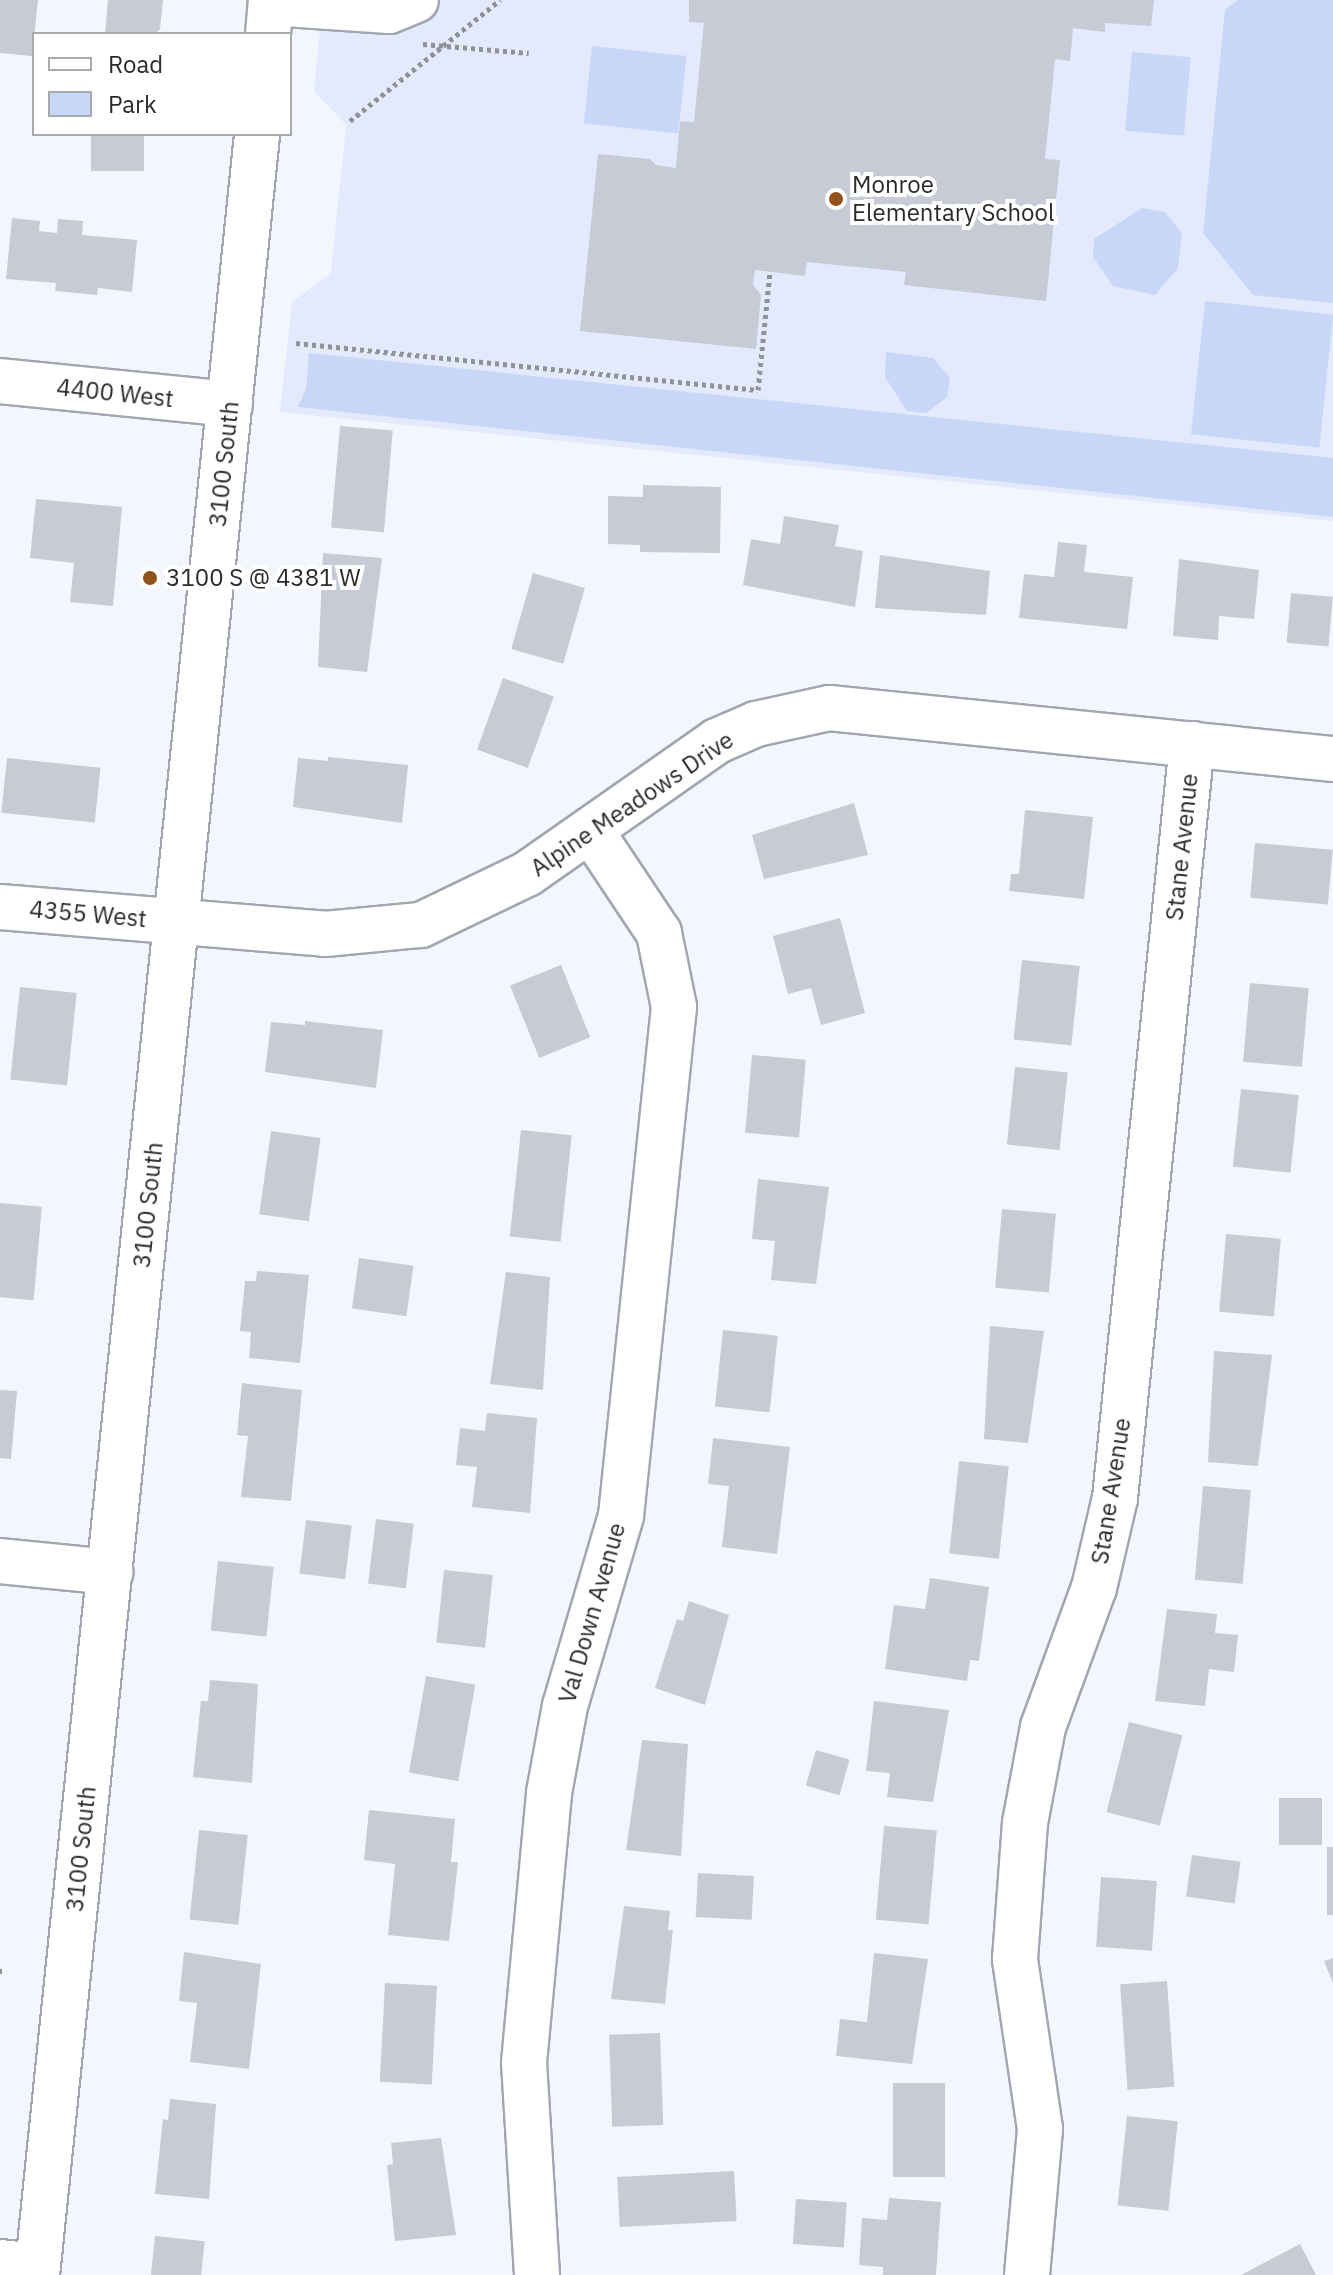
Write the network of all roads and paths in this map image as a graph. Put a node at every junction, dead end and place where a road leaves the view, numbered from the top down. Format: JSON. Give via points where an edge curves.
{"nodes":[{"id":1,"x":416,"y":0,"type":"edge"},
{"id":2,"x":500,"y":0,"type":"edge"},
{"id":3,"x":270,"y":12,"type":"edge"},
{"id":4,"x":417,"y":43,"type":"dead end"},
{"id":5,"x":444,"y":46,"type":"junction"},
{"id":6,"x":529,"y":53,"type":"dead end"},
{"id":7,"x":350,"y":121,"type":"dead end"},
{"id":8,"x":257,"y":136,"type":"edge"},
{"id":9,"x":770,"y":272,"type":"dead end"},
{"id":10,"x":296,"y":343,"type":"dead end"},
{"id":11,"x":0,"y":381,"type":"edge"},
{"id":12,"x":230,"y":404,"type":"junction"},
{"id":13,"x":1192,"y":744,"type":"junction"},
{"id":14,"x":1333,"y":759,"type":"edge"},
{"id":15,"x":591,"y":831,"type":"junction"},
{"id":16,"x":0,"y":907,"type":"edge"},
{"id":17,"x":177,"y":920,"type":"junction"},
{"id":18,"x":0,"y":1561,"type":"edge"},
{"id":19,"x":110,"y":1572,"type":"junction"},
{"id":20,"x":25,"y":2268,"type":"edge"},
{"id":21,"x":537,"y":2275,"type":"edge"},
{"id":22,"x":1027,"y":2275,"type":"edge"}],
"edges":[{"from":1,"to":3,"type":"street","via":[[389,11]]},
{"from":2,"to":5,"type":"path"},
{"from":4,"to":5,"type":"path"},
{"from":5,"to":6,"type":"path"},
{"from":5,"to":7,"type":"path"},
{"from":8,"to":12,"type":"street","name":"3100 South"},
{"from":9,"to":10,"type":"path","via":[[758,390]]},
{"from":11,"to":12,"type":"street","name":"4400 West"},
{"from":12,"to":17,"type":"street","name":"3100 South"},
{"from":13,"to":14,"type":"street","name":"Alpine Meadows Drive"},
{"from":13,"to":15,"type":"street","name":"Alpine Meadows Drive","via":[[863,710],[792,713],[717,741]]},
{"from":13,"to":22,"type":"street","name":"Stane Avenue","via":[[1115,1498],[1094,1588],[1043,1727],[1025,1823],[1017,1988],[1040,2129]]},
{"from":15,"to":17,"type":"street","name":"Alpine Meadows Drive","via":[[493,894],[421,925],[325,934]]},
{"from":15,"to":21,"type":"street","name":"Val Down Avenue","via":[[659,933],[674,1007],[621,1516],[565,1706],[549,1793],[524,2063]]},
{"from":16,"to":17,"type":"street","name":"4355 West"},
{"from":17,"to":19,"type":"street","name":"3100 South"},
{"from":18,"to":19,"type":"street"},
{"from":19,"to":20,"type":"street","name":"3100 South"}]}
